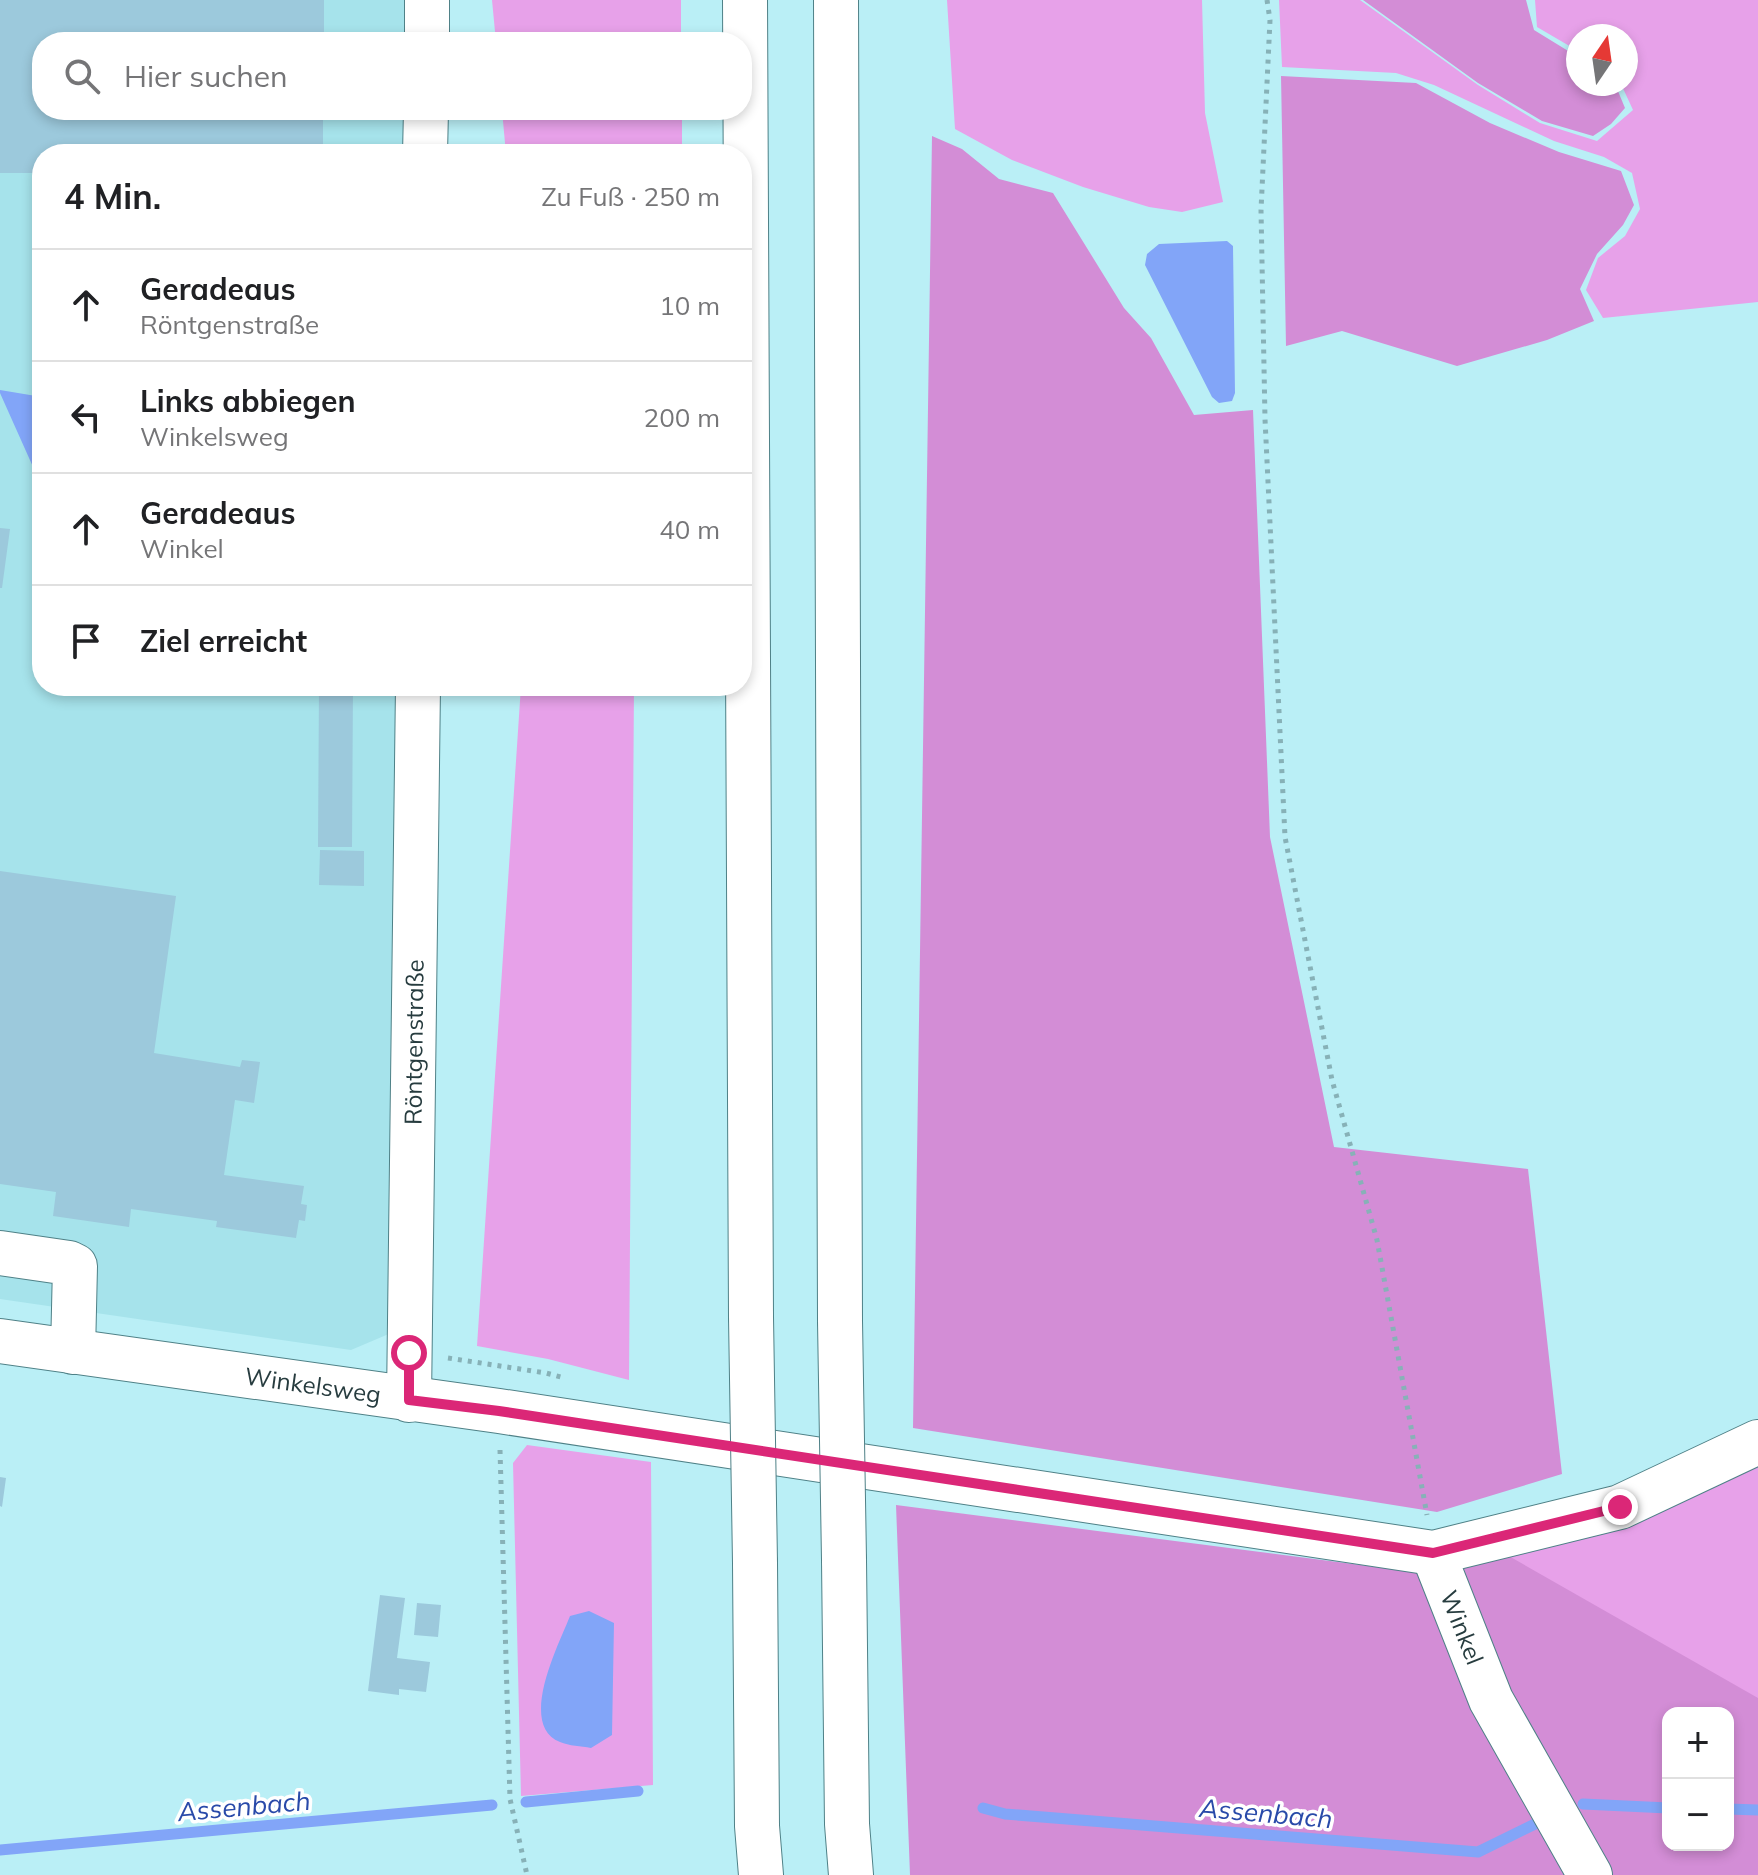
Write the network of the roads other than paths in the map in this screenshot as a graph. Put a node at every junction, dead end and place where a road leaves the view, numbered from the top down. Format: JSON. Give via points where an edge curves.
{"nodes":[{"id":1,"x":427,"y":0,"type":"edge"},
{"id":2,"x":745,"y":0,"type":"edge"},
{"id":3,"x":836,"y":0,"type":"edge"},
{"id":4,"x":427,"y":32,"type":"edge"},
{"id":5,"x":745,"y":32,"type":"edge"},
{"id":6,"x":426,"y":120,"type":"edge"},
{"id":7,"x":746,"y":120,"type":"edge"},
{"id":8,"x":425,"y":144,"type":"edge"},
{"id":9,"x":746,"y":144,"type":"edge"},
{"id":10,"x":418,"y":696,"type":"edge"},
{"id":11,"x":748,"y":696,"type":"edge"},
{"id":12,"x":0,"y":1253,"type":"edge"},
{"id":13,"x":0,"y":1341,"type":"edge"},
{"id":14,"x":73,"y":1352,"type":"junction"},
{"id":15,"x":409,"y":1400,"type":"junction"},
{"id":16,"x":1758,"y":1442,"type":"edge"},
{"id":17,"x":1433,"y":1553,"type":"junction"},
{"id":18,"x":761,"y":1875,"type":"edge"},
{"id":19,"x":851,"y":1875,"type":"edge"},
{"id":20,"x":1590,"y":1875,"type":"edge"}],
"edges":[{"from":1,"to":4,"type":"main road"},
{"from":2,"to":5,"type":"main road","bridge":true},
{"from":3,"to":19,"type":"main road","bridge":true,"via":[[840,1321]]},
{"from":6,"to":8,"type":"main road"},
{"from":7,"to":9,"type":"main road","bridge":true},
{"from":10,"to":15,"type":"main road","name":"Röntgenstraße"},
{"from":11,"to":18,"type":"main road","bridge":true},
{"from":12,"to":14,"type":"main road","via":[[75,1266]]},
{"from":13,"to":14,"type":"main road","name":"Winkelsweg"},
{"from":14,"to":15,"type":"main road","name":"Winkelsweg"},
{"from":15,"to":17,"type":"main road","name":"Winkelsweg"},
{"from":16,"to":17,"type":"main road","via":[[1620,1507]]},
{"from":17,"to":20,"type":"main road","name":"Winkel","via":[[1491,1700]]}]}
